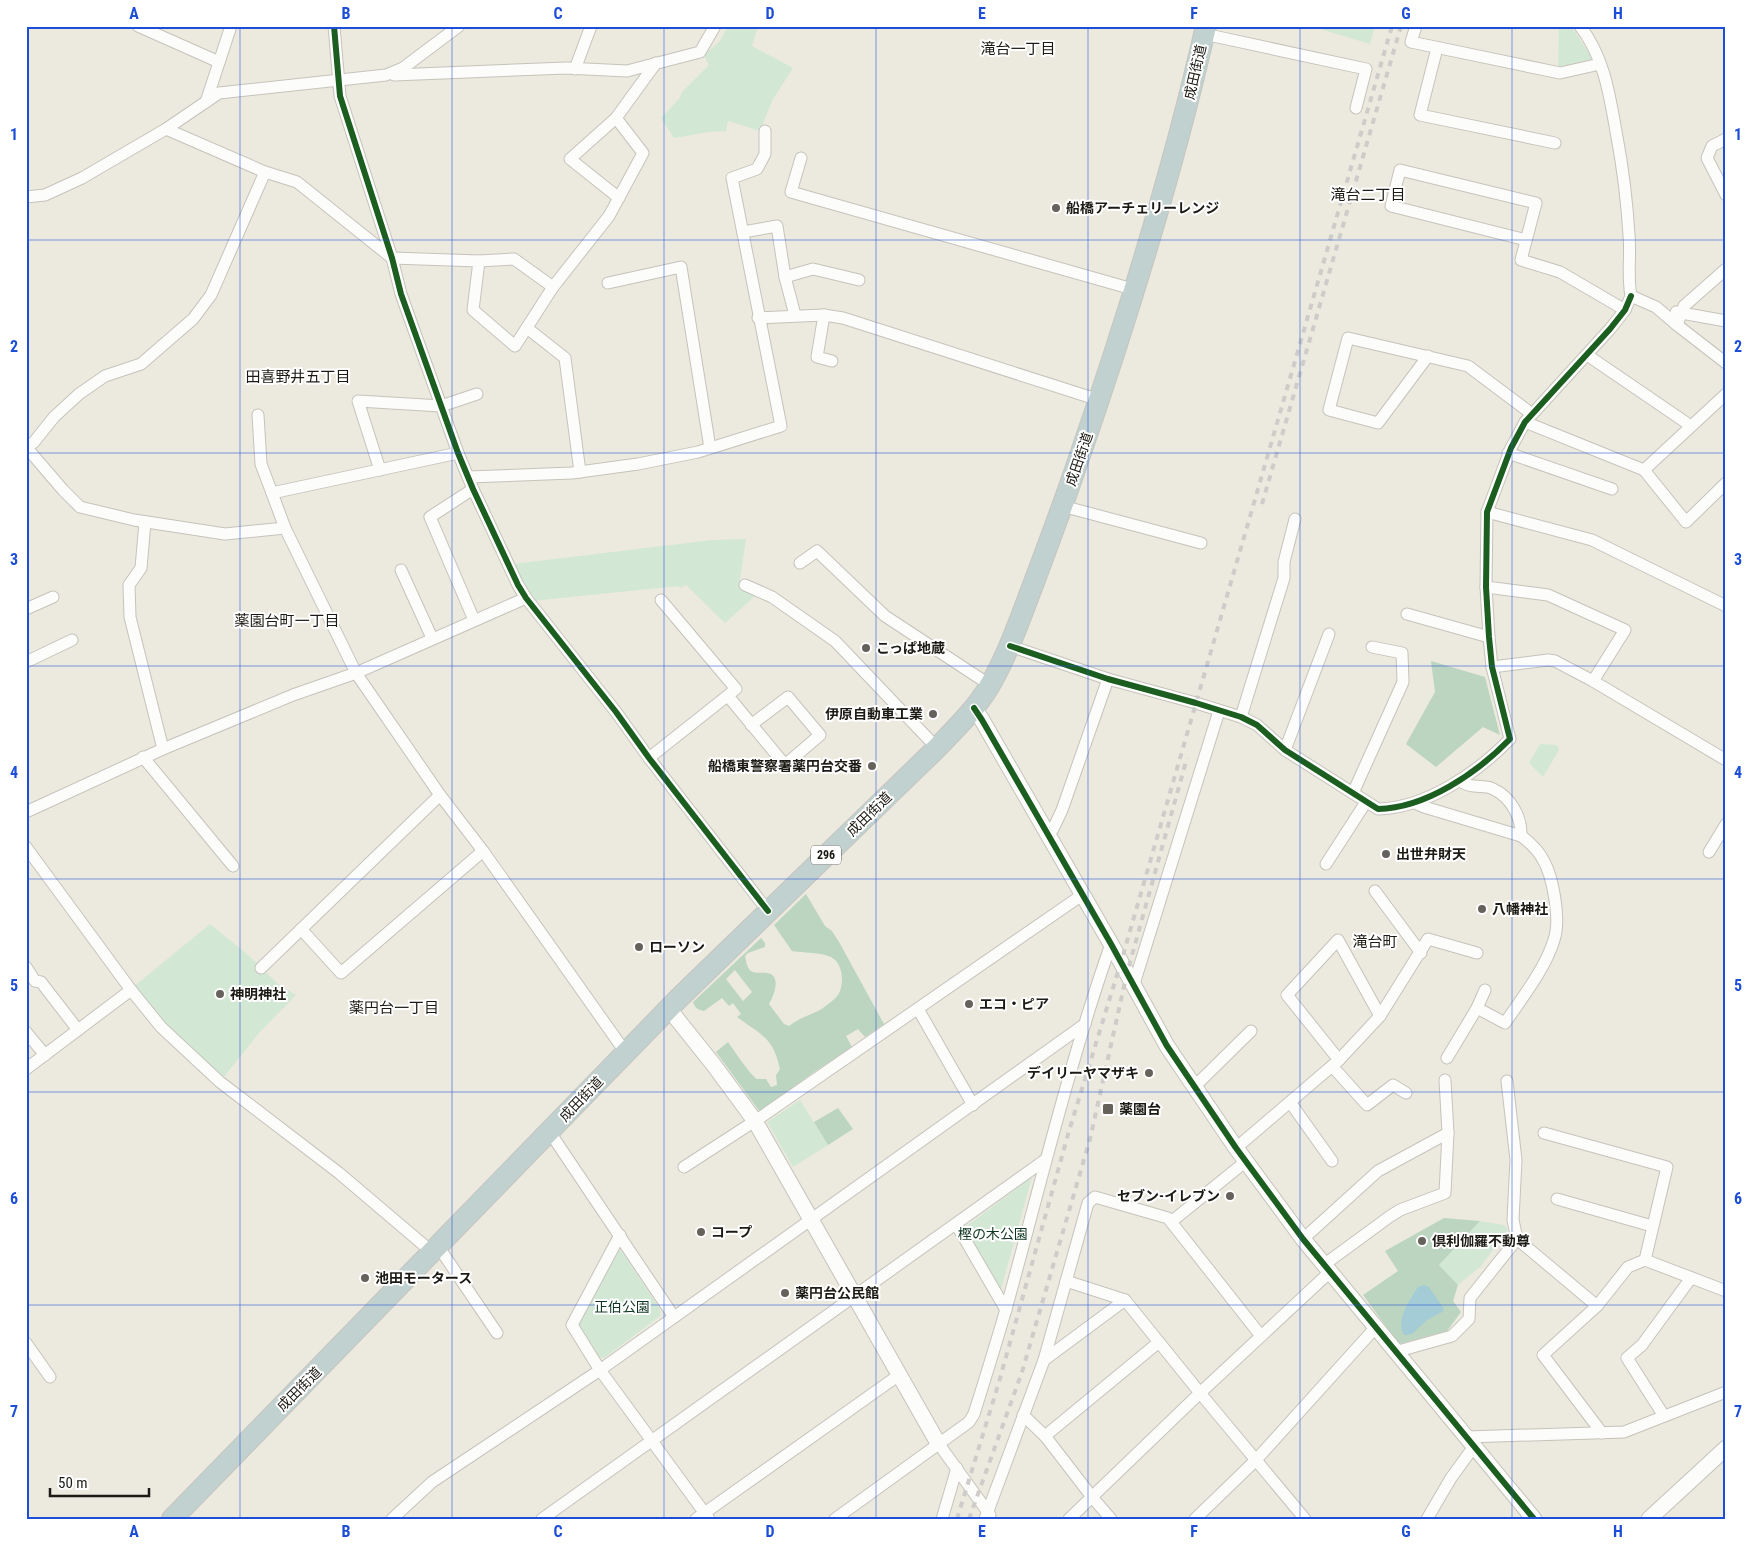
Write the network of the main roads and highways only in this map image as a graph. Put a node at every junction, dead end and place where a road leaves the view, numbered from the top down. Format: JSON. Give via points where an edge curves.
{"nodes":[{"id":1,"x":1205,"y":30,"type":"edge"},
{"id":2,"x":172,"y":1519,"type":"edge"}],
"edges":[{"from":1,"to":2,"type":"highway","name":"成田街道","number":"296","via":[[1175,153],[1100,400],[1010,646],[990,685],[974,708],[937,748],[668,1009]]}]}
